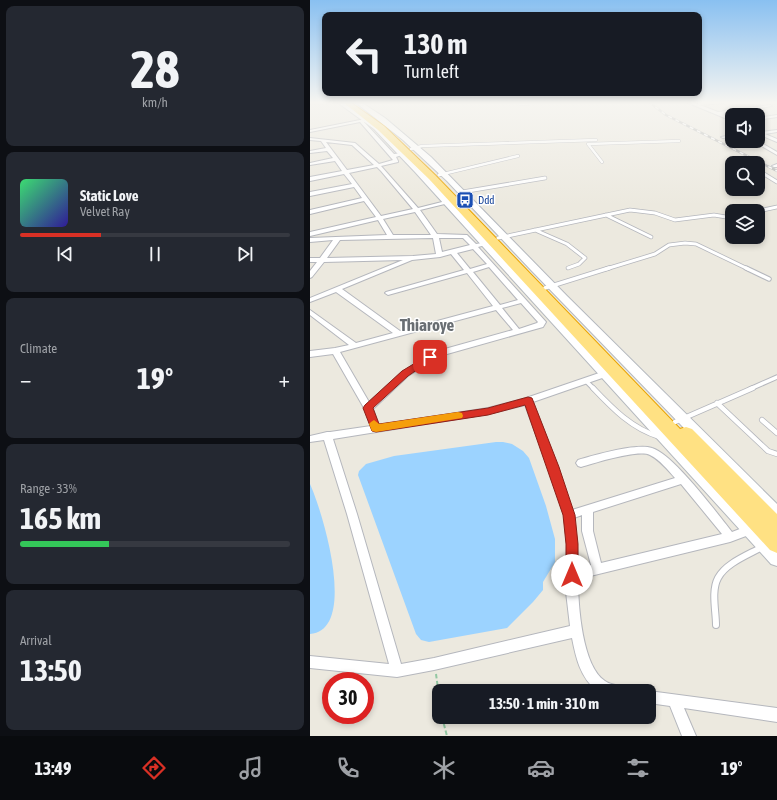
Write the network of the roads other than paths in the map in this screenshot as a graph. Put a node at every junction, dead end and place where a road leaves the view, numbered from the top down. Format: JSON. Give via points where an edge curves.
{"nodes":[{"id":1,"x":386,"y":136,"type":"edge"},
{"id":2,"x":391,"y":136,"type":"edge"},
{"id":3,"x":391,"y":136,"type":"edge"},
{"id":4,"x":768,"y":136,"type":"edge"},
{"id":5,"x":765,"y":138,"type":"edge"},
{"id":6,"x":772,"y":138,"type":"junction"},
{"id":7,"x":310,"y":139,"type":"edge"},
{"id":8,"x":322,"y":140,"type":"junction"},
{"id":9,"x":596,"y":140,"type":"dead end"},
{"id":10,"x":585,"y":141,"type":"junction"},
{"id":11,"x":679,"y":141,"type":"dead end"},
{"id":12,"x":777,"y":141,"type":"edge"},
{"id":13,"x":588,"y":144,"type":"junction"},
{"id":14,"x":765,"y":147,"type":"edge"},
{"id":15,"x":328,"y":149,"type":"junction"},
{"id":16,"x":310,"y":152,"type":"edge"},
{"id":17,"x":405,"y":152,"type":"junction"},
{"id":18,"x":777,"y":154,"type":"edge"},
{"id":19,"x":518,"y":156,"type":"dead end"},
{"id":20,"x":336,"y":159,"type":"junction"},
{"id":21,"x":602,"y":162,"type":"dead end"},
{"id":22,"x":310,"y":164,"type":"edge"},
{"id":23,"x":377,"y":165,"type":"junction"},
{"id":24,"x":421,"y":170,"type":"junction"},
{"id":25,"x":346,"y":171,"type":"junction"},
{"id":26,"x":441,"y":175,"type":"junction"},
{"id":27,"x":765,"y":175,"type":"edge"},
{"id":28,"x":545,"y":178,"type":"dead end"},
{"id":29,"x":310,"y":179,"type":"edge"},
{"id":30,"x":777,"y":182,"type":"edge"},
{"id":31,"x":355,"y":185,"type":"junction"},
{"id":32,"x":310,"y":194,"type":"edge"},
{"id":33,"x":365,"y":199,"type":"junction"},
{"id":34,"x":455,"y":199,"type":"junction"},
{"id":35,"x":777,"y":207,"type":"edge"},
{"id":36,"x":416,"y":210,"type":"junction"},
{"id":37,"x":765,"y":210,"type":"edge"},
{"id":38,"x":310,"y":212,"type":"edge"},
{"id":39,"x":606,"y":215,"type":"junction"},
{"id":40,"x":379,"y":217,"type":"junction"},
{"id":41,"x":725,"y":217,"type":"edge"},
{"id":42,"x":535,"y":230,"type":"junction"},
{"id":43,"x":310,"y":234,"type":"edge"},
{"id":44,"x":390,"y":236,"type":"junction"},
{"id":45,"x":435,"y":236,"type":"junction"},
{"id":46,"x":651,"y":237,"type":"dead end"},
{"id":47,"x":338,"y":238,"type":"junction"},
{"id":48,"x":310,"y":240,"type":"edge"},
{"id":49,"x":491,"y":241,"type":"junction"},
{"id":50,"x":453,"y":252,"type":"junction"},
{"id":51,"x":440,"y":255,"type":"junction"},
{"id":52,"x":413,"y":258,"type":"junction"},
{"id":53,"x":322,"y":259,"type":"junction"},
{"id":54,"x":310,"y":260,"type":"edge"},
{"id":55,"x":490,"y":264,"type":"junction"},
{"id":56,"x":568,"y":268,"type":"dead end"},
{"id":57,"x":468,"y":270,"type":"junction"},
{"id":58,"x":310,"y":276,"type":"edge"},
{"id":59,"x":769,"y":279,"type":"dead end"},
{"id":60,"x":548,"y":287,"type":"junction"},
{"id":61,"x":338,"y":289,"type":"junction"},
{"id":62,"x":388,"y":293,"type":"dead end"},
{"id":63,"x":310,"y":300,"type":"edge"},
{"id":64,"x":522,"y":301,"type":"junction"},
{"id":65,"x":497,"y":308,"type":"junction"},
{"id":66,"x":310,"y":312,"type":"edge"},
{"id":67,"x":517,"y":331,"type":"junction"},
{"id":68,"x":399,"y":334,"type":"junction"},
{"id":69,"x":355,"y":346,"type":"junction"},
{"id":70,"x":336,"y":351,"type":"junction"},
{"id":71,"x":310,"y":354,"type":"edge"},
{"id":72,"x":596,"y":358,"type":"junction"},
{"id":73,"x":605,"y":374,"type":"junction"},
{"id":74,"x":776,"y":378,"type":"edge"},
{"id":75,"x":586,"y":381,"type":"junction"},
{"id":76,"x":528,"y":401,"type":"junction"},
{"id":77,"x":717,"y":403,"type":"junction"},
{"id":78,"x":368,"y":408,"type":"junction"},
{"id":79,"x":679,"y":420,"type":"junction"},
{"id":80,"x":762,"y":420,"type":"dead end"},
{"id":81,"x":376,"y":428,"type":"junction"},
{"id":82,"x":777,"y":433,"type":"edge"},
{"id":83,"x":327,"y":435,"type":"junction"},
{"id":84,"x":311,"y":436,"type":"edge"},
{"id":85,"x":664,"y":438,"type":"junction"},
{"id":86,"x":777,"y":454,"type":"edge"},
{"id":87,"x":581,"y":463,"type":"dead end"},
{"id":88,"x":682,"y":480,"type":"junction"},
{"id":89,"x":588,"y":510,"type":"junction"},
{"id":90,"x":777,"y":514,"type":"edge"},
{"id":91,"x":569,"y":515,"type":"junction"},
{"id":92,"x":777,"y":527,"type":"edge"},
{"id":93,"x":750,"y":530,"type":"junction"},
{"id":94,"x":730,"y":537,"type":"junction"},
{"id":95,"x":771,"y":545,"type":"edge"},
{"id":96,"x":777,"y":559,"type":"edge"},
{"id":97,"x":597,"y":568,"type":"junction"},
{"id":98,"x":572,"y":575,"type":"junction"},
{"id":99,"x":716,"y":625,"type":"dead end"},
{"id":100,"x":576,"y":631,"type":"junction"},
{"id":101,"x":310,"y":662,"type":"edge"},
{"id":102,"x":397,"y":670,"type":"junction"},
{"id":103,"x":598,"y":684,"type":"edge"},
{"id":104,"x":656,"y":698,"type":"edge"},
{"id":105,"x":674,"y":701,"type":"junction"},
{"id":106,"x":777,"y":715,"type":"edge"},
{"id":107,"x":689,"y":736,"type":"edge"}],
"edges":[{"from":1,"to":17,"type":"street"},
{"from":2,"to":17,"type":"highway"},
{"from":3,"to":24,"type":"highway"},
{"from":4,"to":6,"type":"street"},
{"from":5,"to":6,"type":"street"},
{"from":6,"to":12,"type":"street"},
{"from":7,"to":8,"type":"street"},
{"from":8,"to":15,"type":"street"},
{"from":8,"to":23,"type":"street","via":[[354,144]]},
{"from":9,"to":10,"type":"lane"},
{"from":10,"to":13,"type":"lane"},
{"from":10,"to":17,"type":"lane"},
{"from":11,"to":13,"type":"lane"},
{"from":13,"to":21,"type":"lane"},
{"from":14,"to":18,"type":"street"},
{"from":15,"to":16,"type":"street"},
{"from":15,"to":20,"type":"street"},
{"from":17,"to":23,"type":"street","via":[[396,162]]},
{"from":17,"to":24,"type":"street"},
{"from":17,"to":26,"type":"highway"},
{"from":19,"to":26,"type":"lane"},
{"from":20,"to":22,"type":"street"},
{"from":20,"to":25,"type":"street"},
{"from":23,"to":25,"type":"street"},
{"from":23,"to":36,"type":"street"},
{"from":24,"to":34,"type":"highway"},
{"from":25,"to":29,"type":"street"},
{"from":25,"to":31,"type":"street"},
{"from":26,"to":34,"type":"street"},
{"from":26,"to":49,"type":"highway"},
{"from":27,"to":30,"type":"lane"},
{"from":28,"to":34,"type":"lane"},
{"from":31,"to":32,"type":"street"},
{"from":31,"to":33,"type":"street"},
{"from":33,"to":38,"type":"street"},
{"from":33,"to":40,"type":"street"},
{"from":34,"to":36,"type":"street"},
{"from":34,"to":49,"type":"highway"},
{"from":35,"to":37,"type":"lane"},
{"from":36,"to":40,"type":"street"},
{"from":36,"to":45,"type":"street"},
{"from":39,"to":41,"type":"lane","via":[[630,210],[675,220],[714,215]]},
{"from":39,"to":42,"type":"lane"},
{"from":39,"to":46,"type":"lane"},
{"from":40,"to":43,"type":"street"},
{"from":40,"to":44,"type":"street"},
{"from":42,"to":49,"type":"lane"},
{"from":42,"to":56,"type":"lane","via":[[567,244],[585,258],[579,264]]},
{"from":44,"to":45,"type":"street"},
{"from":44,"to":47,"type":"street"},
{"from":45,"to":49,"type":"street","via":[[463,235]]},
{"from":45,"to":51,"type":"street"},
{"from":47,"to":48,"type":"street"},
{"from":47,"to":53,"type":"street"},
{"from":49,"to":50,"type":"street"},
{"from":49,"to":55,"type":"street"},
{"from":49,"to":60,"type":"highway"},
{"from":49,"to":72,"type":"highway"},
{"from":50,"to":51,"type":"street"},
{"from":50,"to":57,"type":"street"},
{"from":51,"to":52,"type":"street"},
{"from":52,"to":53,"type":"street"},
{"from":52,"to":61,"type":"street"},
{"from":53,"to":54,"type":"street"},
{"from":53,"to":58,"type":"street"},
{"from":55,"to":57,"type":"street"},
{"from":55,"to":64,"type":"street"},
{"from":57,"to":62,"type":"street"},
{"from":57,"to":65,"type":"street"},
{"from":59,"to":60,"type":"lane","via":[[696,244],[685,242],[671,244],[655,254]]},
{"from":60,"to":79,"type":"highway"},
{"from":61,"to":63,"type":"street"},
{"from":61,"to":68,"type":"street"},
{"from":64,"to":65,"type":"street"},
{"from":64,"to":67,"type":"street","via":[[541,324]]},
{"from":65,"to":67,"type":"street"},
{"from":65,"to":68,"type":"street"},
{"from":66,"to":69,"type":"street"},
{"from":67,"to":78,"type":"street","via":[[436,354],[405,374]]},
{"from":68,"to":69,"type":"street"},
{"from":69,"to":70,"type":"street"},
{"from":70,"to":71,"type":"street"},
{"from":70,"to":78,"type":"street"},
{"from":72,"to":73,"type":"street"},
{"from":72,"to":95,"type":"highway"},
{"from":73,"to":75,"type":"street"},
{"from":73,"to":85,"type":"street"},
{"from":74,"to":77,"type":"lane"},
{"from":75,"to":76,"type":"street"},
{"from":75,"to":85,"type":"lane","via":[[635,426],[650,436]]},
{"from":76,"to":81,"type":"street","via":[[488,411]]},
{"from":76,"to":91,"type":"street"},
{"from":77,"to":79,"type":"lane"},
{"from":77,"to":86,"type":"lane","via":[[768,451]]},
{"from":78,"to":81,"type":"street"},
{"from":79,"to":90,"type":"street"},
{"from":79,"to":92,"type":"highway"},
{"from":80,"to":82,"type":"lane"},
{"from":81,"to":83,"type":"street"},
{"from":83,"to":84,"type":"street"},
{"from":83,"to":102,"type":"street"},
{"from":85,"to":93,"type":"street"},
{"from":87,"to":88,"type":"street","via":[[607,456],[642,450],[651,451]]},
{"from":88,"to":89,"type":"street"},
{"from":88,"to":94,"type":"street"},
{"from":89,"to":91,"type":"street"},
{"from":89,"to":97,"type":"street","via":[[586,519]]},
{"from":91,"to":98,"type":"street"},
{"from":93,"to":94,"type":"street"},
{"from":93,"to":95,"type":"street"},
{"from":94,"to":97,"type":"street"},
{"from":95,"to":96,"type":"street"},
{"from":95,"to":99,"type":"lane","via":[[727,568],[718,578]]},
{"from":97,"to":98,"type":"street"},
{"from":98,"to":100,"type":"street"},
{"from":100,"to":102,"type":"street","via":[[434,664]]},
{"from":100,"to":103,"type":"street","via":[[584,664]]},
{"from":101,"to":102,"type":"street"},
{"from":104,"to":105,"type":"street"},
{"from":105,"to":106,"type":"street"},
{"from":105,"to":107,"type":"street"}]}
